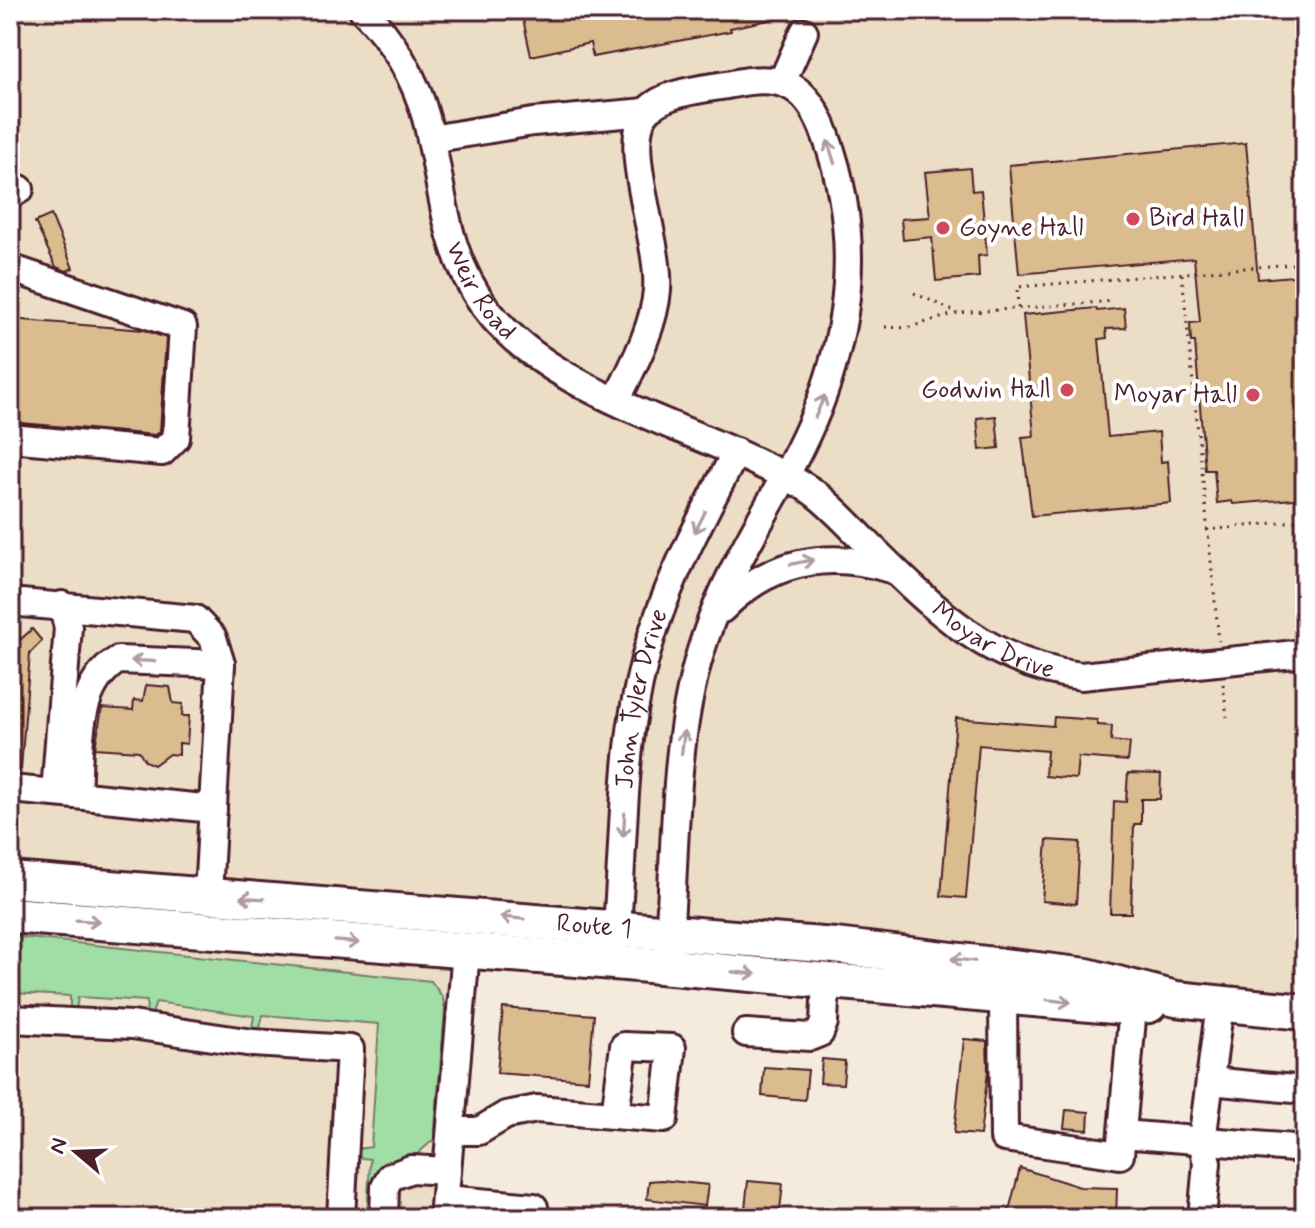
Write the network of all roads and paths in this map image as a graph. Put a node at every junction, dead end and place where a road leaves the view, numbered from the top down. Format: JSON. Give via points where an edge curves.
{"nodes":[{"id":1,"x":363,"y":10,"type":"edge"},
{"id":2,"x":804,"y":32,"type":"dead end"},
{"id":3,"x":782,"y":82,"type":"junction"},
{"id":4,"x":646,"y":112,"type":"junction"},
{"id":5,"x":431,"y":139,"type":"junction"},
{"id":6,"x":1305,"y":263,"type":"edge"},
{"id":7,"x":10,"y":268,"type":"edge"},
{"id":8,"x":1182,"y":274,"type":"junction"},
{"id":9,"x":914,"y":293,"type":"dead end"},
{"id":10,"x":1114,"y":301,"type":"dead end"},
{"id":11,"x":1018,"y":308,"type":"junction"},
{"id":12,"x":958,"y":313,"type":"junction"},
{"id":13,"x":885,"y":327,"type":"dead end"},
{"id":14,"x":617,"y":399,"type":"junction"},
{"id":15,"x":10,"y":438,"type":"edge"},
{"id":16,"x":736,"y":452,"type":"junction"},
{"id":17,"x":786,"y":476,"type":"junction"},
{"id":18,"x":1305,"y":520,"type":"edge"},
{"id":19,"x":1206,"y":530,"type":"junction"},
{"id":20,"x":897,"y":570,"type":"junction"},
{"id":21,"x":10,"y":602,"type":"edge"},
{"id":22,"x":62,"y":605,"type":"junction"},
{"id":23,"x":714,"y":617,"type":"junction"},
{"id":24,"x":1305,"y":653,"type":"edge"},
{"id":25,"x":1221,"y":661,"type":"junction"},
{"id":26,"x":221,"y":664,"type":"junction"},
{"id":27,"x":1227,"y":717,"type":"dead end"},
{"id":28,"x":10,"y":789,"type":"edge"},
{"id":29,"x":66,"y":794,"type":"junction"},
{"id":30,"x":213,"y":809,"type":"junction"},
{"id":31,"x":10,"y":880,"type":"edge"},
{"id":32,"x":208,"y":895,"type":"junction"},
{"id":33,"x":10,"y":915,"type":"edge"},
{"id":34,"x":617,"y":927,"type":"junction"},
{"id":35,"x":670,"y":931,"type":"junction"},
{"id":36,"x":466,"y":951,"type":"junction"},
{"id":37,"x":614,"y":962,"type":"junction"},
{"id":38,"x":666,"y":966,"type":"junction"},
{"id":39,"x":826,"y":980,"type":"junction"},
{"id":40,"x":1003,"y":995,"type":"junction"},
{"id":41,"x":1176,"y":999,"type":"junction"},
{"id":42,"x":1220,"y":1004,"type":"junction"},
{"id":43,"x":1133,"y":1007,"type":"junction"},
{"id":44,"x":1305,"y":1012,"type":"edge"},
{"id":45,"x":10,"y":1019,"type":"edge"},
{"id":46,"x":746,"y":1033,"type":"dead end"},
{"id":47,"x":1210,"y":1081,"type":"junction"},
{"id":48,"x":1305,"y":1090,"type":"edge"},
{"id":49,"x":615,"y":1115,"type":"dead end"},
{"id":50,"x":451,"y":1131,"type":"junction"},
{"id":51,"x":1122,"y":1134,"type":"junction"},
{"id":52,"x":1202,"y":1141,"type":"junction"},
{"id":53,"x":1305,"y":1149,"type":"edge"},
{"id":54,"x":447,"y":1171,"type":"junction"},
{"id":55,"x":444,"y":1208,"type":"edge"},
{"id":56,"x":341,"y":1218,"type":"edge"},
{"id":57,"x":384,"y":1218,"type":"edge"},
{"id":58,"x":536,"y":1218,"type":"edge"},
{"id":59,"x":1202,"y":1218,"type":"edge"}],
"edges":[{"from":1,"to":5,"type":"lane","name":"Weir Road","via":[[414,83]]},
{"from":2,"to":3,"type":"lane"},
{"from":3,"to":4,"type":"lane","via":[[750,80],[674,96]]},
{"from":17,"to":3,"type":"lane","name":"John Tyler Drive","one_way":true,"via":[[837,357],[850,278],[843,196],[832,152],[807,97]]},
{"from":4,"to":5,"type":"lane","via":[[533,122]]},
{"from":4,"to":14,"type":"lane","via":[[636,141],[656,254],[657,294]]},
{"from":5,"to":14,"type":"lane","name":"Weir Road","via":[[442,212],[483,305],[527,351]]},
{"from":6,"to":8,"type":"path"},
{"from":7,"to":15,"type":"lane","via":[[183,327],[176,438],[162,452]]},
{"from":8,"to":11,"type":"path","via":[[1017,287]]},
{"from":8,"to":19,"type":"path"},
{"from":9,"to":12,"type":"path"},
{"from":10,"to":11,"type":"path"},
{"from":11,"to":12,"type":"path"},
{"from":12,"to":13,"type":"path","via":[[906,328]]},
{"from":14,"to":16,"type":"lane","name":"Weir Road"},
{"from":16,"to":17,"type":"lane","name":"Moyar Drive"},
{"from":16,"to":34,"type":"lane","name":"John Tyler Drive","one_way":true,"via":[[661,607],[643,665],[631,730]]},
{"from":17,"to":20,"type":"lane","name":"Moyar Drive","via":[[814,493]]},
{"from":17,"to":23,"type":"lane","name":"John Tyler Drive"},
{"from":18,"to":19,"type":"path"},
{"from":19,"to":25,"type":"path"},
{"from":23,"to":20,"type":"lane","one_way":true,"via":[[743,588],[787,565],[834,558]]},
{"from":20,"to":25,"type":"lane","name":"Moyar Drive","via":[[975,640],[1031,666],[1081,676]]},
{"from":21,"to":22,"type":"lane"},
{"from":22,"to":26,"type":"lane","via":[[195,619],[213,638]]},
{"from":22,"to":29,"type":"lane","via":[[68,627]]},
{"from":35,"to":23,"type":"lane","name":"John Tyler Drive","one_way":true,"via":[[685,728],[690,693]]},
{"from":24,"to":25,"type":"lane","name":"Moyar Drive"},
{"from":25,"to":27,"type":"path"},
{"from":26,"to":29,"type":"lane","one_way":true,"via":[[118,660],[105,668],[91,689]]},
{"from":26,"to":30,"type":"lane"},
{"from":28,"to":29,"type":"lane"},
{"from":29,"to":30,"type":"lane"},
{"from":30,"to":32,"type":"lane"},
{"from":31,"to":32,"type":"main road","name":"Route 1"},
{"from":34,"to":32,"type":"main road","name":"Route 1","one_way":true},
{"from":33,"to":36,"type":"main road","name":"Route 1","one_way":true},
{"from":34,"to":35,"type":"main road","name":"Route 1"},
{"from":34,"to":37,"type":"lane","name":"John Tyler Drive"},
{"from":35,"to":38,"type":"lane","name":"John Tyler Drive"},
{"from":41,"to":35,"type":"main road","name":"Route 1","one_way":true,"via":[[1059,972]]},
{"from":36,"to":37,"type":"main road","name":"Route 1"},
{"from":36,"to":50,"type":"lane"},
{"from":37,"to":38,"type":"main road","name":"Route 1"},
{"from":38,"to":39,"type":"main road","name":"Route 1","one_way":true},
{"from":39,"to":40,"type":"main road","name":"Route 1"},
{"from":39,"to":46,"type":"lane","via":[[820,1033]]},
{"from":40,"to":43,"type":"main road","name":"Route 1","one_way":true},
{"from":40,"to":51,"type":"lane","via":[[1004,1138],[1120,1155]]},
{"from":41,"to":42,"type":"main road","name":"Route 1"},
{"from":41,"to":43,"type":"main road","name":"Route 1"},
{"from":42,"to":44,"type":"main road","name":"Route 1"},
{"from":42,"to":47,"type":"lane"},
{"from":43,"to":51,"type":"lane"},
{"from":45,"to":56,"type":"lane","via":[[132,1025],[253,1043],[350,1049]]},
{"from":47,"to":48,"type":"lane"},
{"from":47,"to":52,"type":"lane"},
{"from":49,"to":50,"type":"lane","via":[[537,1109],[506,1115],[479,1131]]},
{"from":50,"to":54,"type":"lane"},
{"from":51,"to":52,"type":"lane"},
{"from":52,"to":53,"type":"lane"},
{"from":52,"to":59,"type":"lane","via":[[1207,1163]]},
{"from":54,"to":55,"type":"lane"},
{"from":54,"to":57,"type":"lane","via":[[411,1169],[390,1177]]},
{"from":55,"to":58,"type":"lane","via":[[534,1207]]}]}
